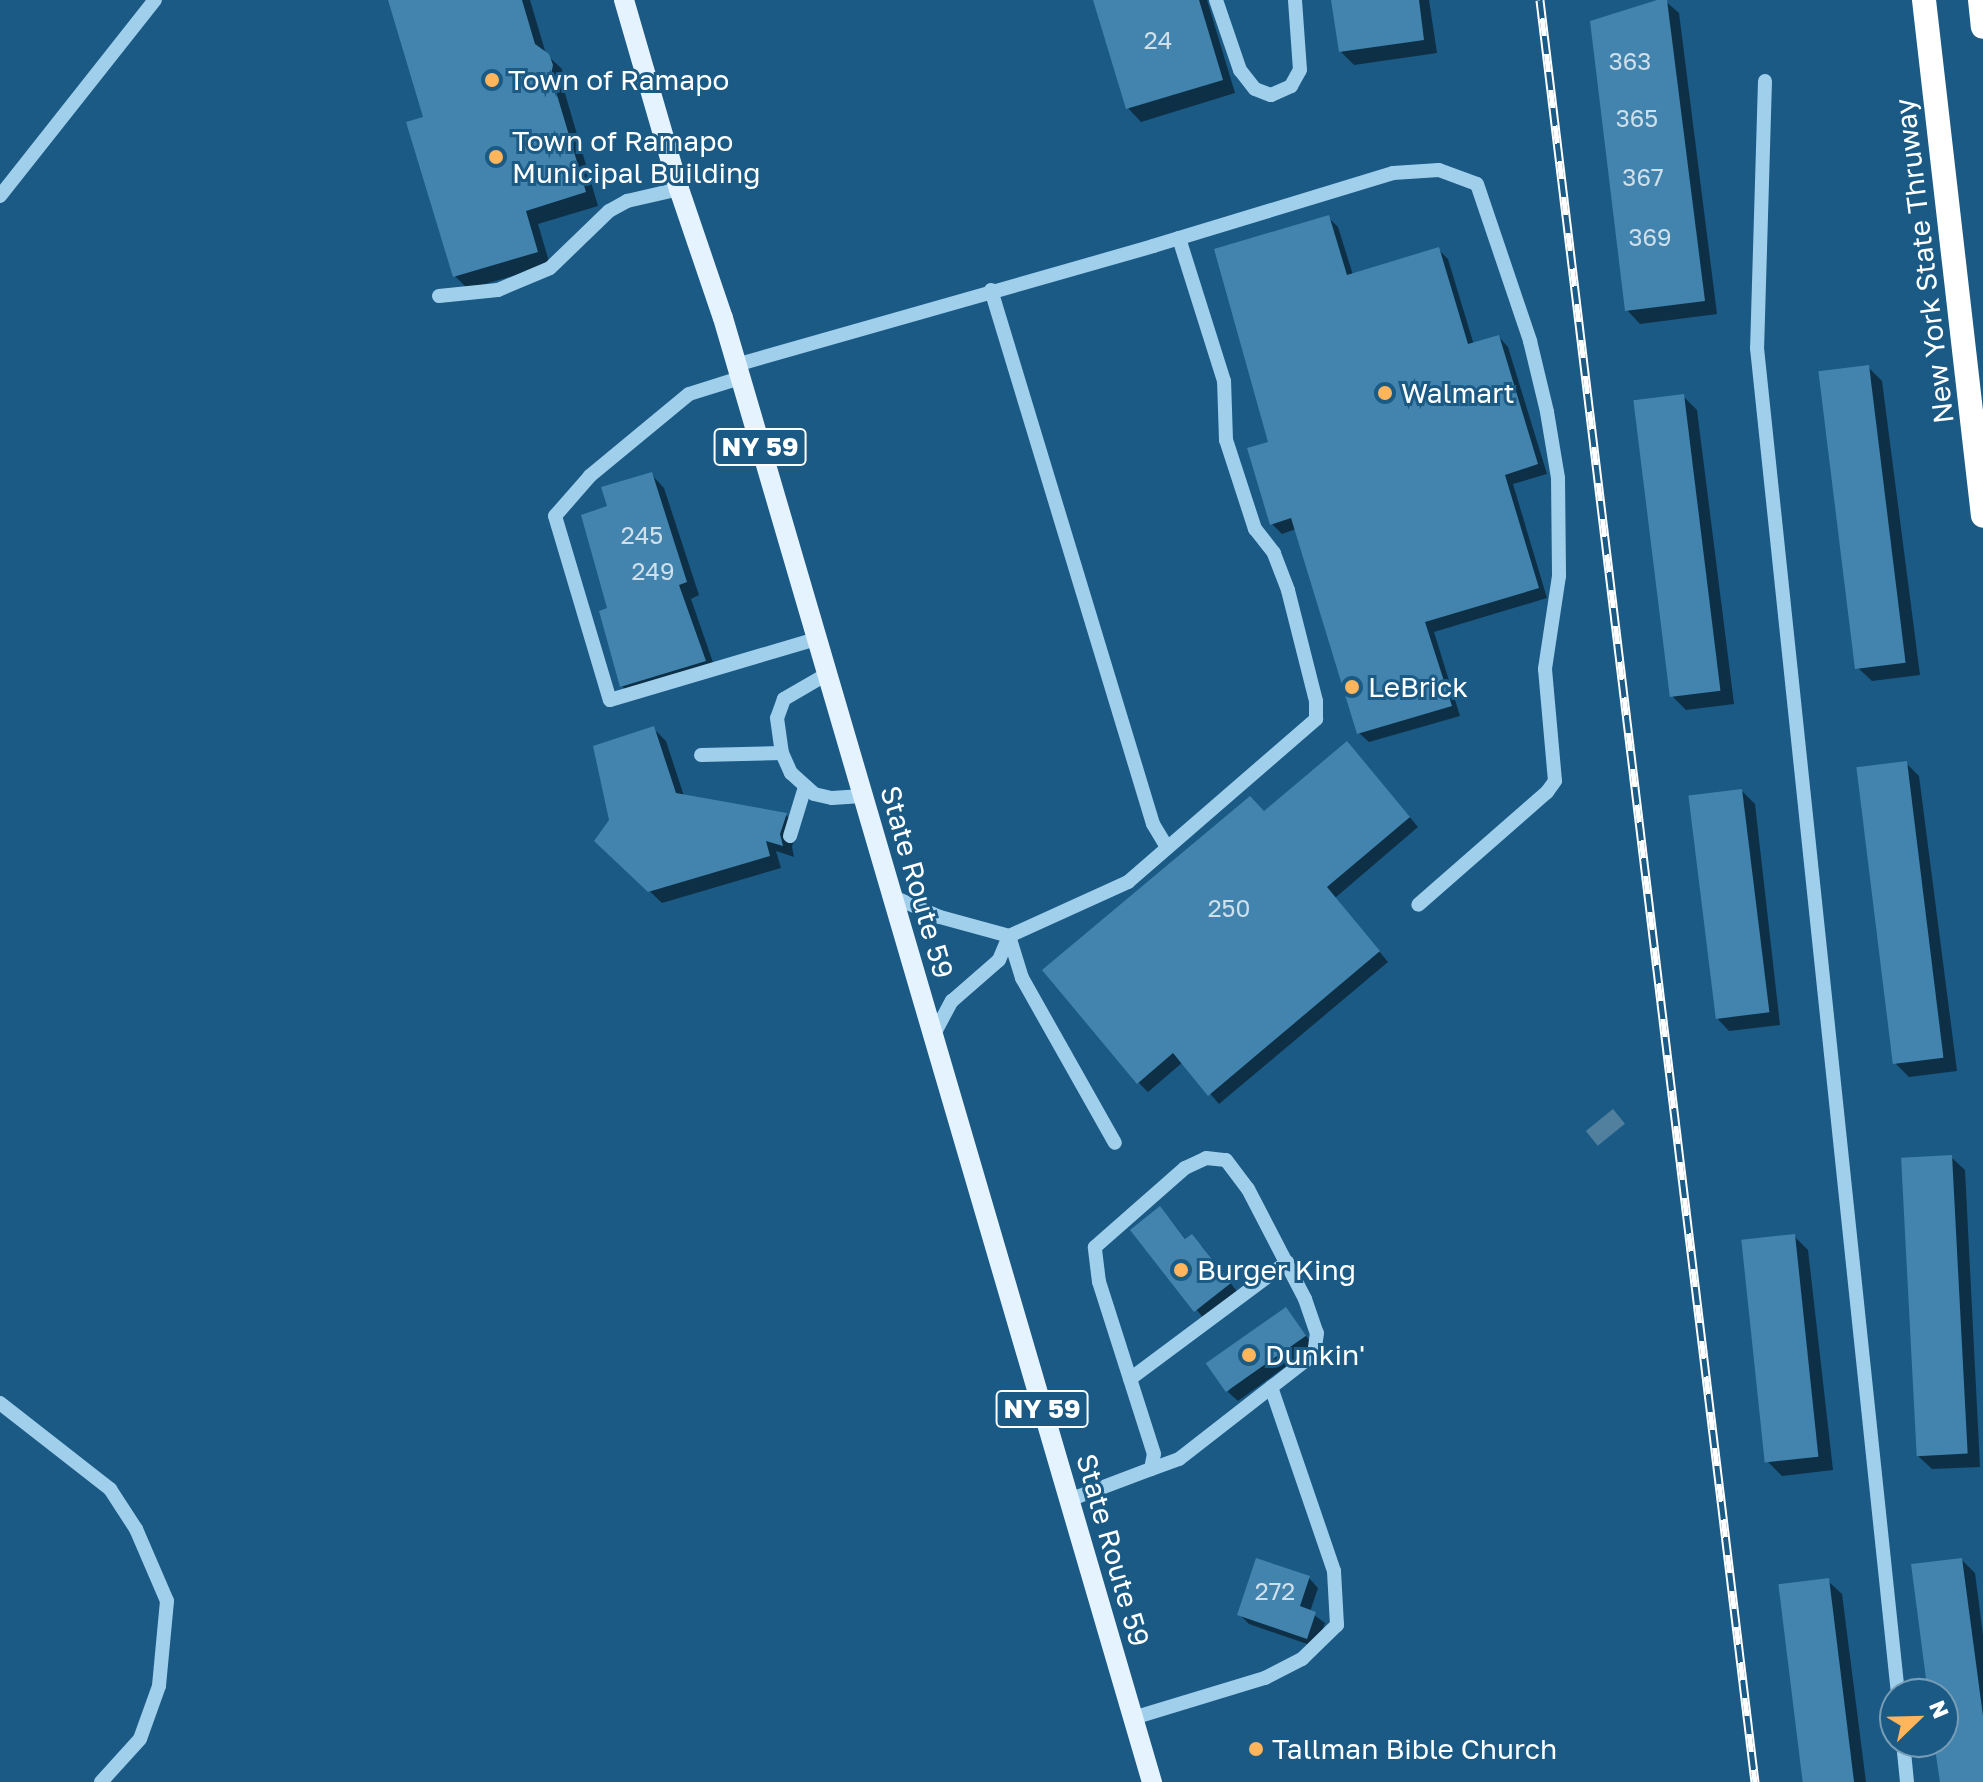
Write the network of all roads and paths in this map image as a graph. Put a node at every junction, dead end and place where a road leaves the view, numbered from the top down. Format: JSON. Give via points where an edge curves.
{"nodes":[{"id":1,"x":155,"y":0,"type":"edge"},
{"id":2,"x":624,"y":0,"type":"edge"},
{"id":3,"x":1216,"y":0,"type":"edge"},
{"id":4,"x":1295,"y":0,"type":"edge"},
{"id":5,"x":1910,"y":0,"type":"edge"},
{"id":6,"x":1924,"y":0,"type":"edge"},
{"id":7,"x":1980,"y":0,"type":"edge"},
{"id":8,"x":1983,"y":27,"type":"edge"},
{"id":9,"x":1765,"y":81,"type":"dead end"},
{"id":10,"x":679,"y":189,"type":"junction"},
{"id":11,"x":1,"y":194,"type":"edge"},
{"id":12,"x":1179,"y":238,"type":"junction"},
{"id":13,"x":991,"y":290,"type":"junction"},
{"id":14,"x":439,"y":296,"type":"dead end"},
{"id":15,"x":1962,"y":332,"type":"junction"},
{"id":16,"x":738,"y":371,"type":"junction"},
{"id":17,"x":1983,"y":516,"type":"edge"},
{"id":18,"x":816,"y":639,"type":"junction"},
{"id":19,"x":827,"y":674,"type":"junction"},
{"id":20,"x":782,"y":753,"type":"junction"},
{"id":21,"x":701,"y":755,"type":"dead end"},
{"id":22,"x":805,"y":787,"type":"junction"},
{"id":23,"x":862,"y":796,"type":"junction"},
{"id":24,"x":790,"y":836,"type":"dead end"},
{"id":25,"x":1167,"y":847,"type":"junction"},
{"id":26,"x":891,"y":896,"type":"junction"},
{"id":27,"x":1418,"y":905,"type":"dead end"},
{"id":28,"x":1009,"y":936,"type":"junction"},
{"id":29,"x":933,"y":1036,"type":"junction"},
{"id":30,"x":1115,"y":1143,"type":"dead end"},
{"id":31,"x":1287,"y":1262,"type":"junction"},
{"id":32,"x":1130,"y":1379,"type":"junction"},
{"id":33,"x":1271,"y":1387,"type":"junction"},
{"id":34,"x":0,"y":1403,"type":"edge"},
{"id":35,"x":1151,"y":1469,"type":"junction"},
{"id":36,"x":1069,"y":1500,"type":"junction"},
{"id":37,"x":1896,"y":1678,"type":"edge"},
{"id":38,"x":1133,"y":1718,"type":"junction"},
{"id":39,"x":1905,"y":1758,"type":"edge"},
{"id":40,"x":101,"y":1782,"type":"edge"},
{"id":41,"x":1152,"y":1782,"type":"edge"},
{"id":42,"x":1907,"y":1782,"type":"edge"}],
"edges":[{"from":1,"to":11,"type":"street"},
{"from":2,"to":10,"type":"main road","name":"State Route 59","number":"NY 59"},
{"from":3,"to":4,"type":"street","via":[[1240,70],[1255,89],[1271,95],[1291,86],[1300,70]]},
{"from":5,"to":15,"type":"highway"},
{"from":6,"to":15,"type":"highway","name":"New York State Thruway"},
{"from":7,"to":8,"type":"highway"},
{"from":9,"to":37,"type":"street","via":[[1757,348]]},
{"from":10,"to":14,"type":"street","via":[[627,201],[609,211],[550,268],[498,290]]},
{"from":10,"to":16,"type":"main road","name":"State Route 59","number":"NY 59"},
{"from":12,"to":13,"type":"street"},
{"from":12,"to":25,"type":"street","via":[[1224,381],[1226,440],[1255,529],[1274,553],[1288,590],[1316,719]]},
{"from":12,"to":27,"type":"street","via":[[1393,173],[1439,170],[1477,184],[1530,341],[1558,478],[1559,576],[1545,669],[1555,781]]},
{"from":13,"to":16,"type":"street"},
{"from":13,"to":25,"type":"street","via":[[1153,824]]},
{"from":15,"to":17,"type":"highway","name":"New York State Thruway"},
{"from":16,"to":18,"type":"main road","name":"State Route 59","number":"NY 59"},
{"from":16,"to":18,"type":"street","via":[[689,394],[590,476],[555,516],[610,700]]},
{"from":18,"to":19,"type":"main road","name":"State Route 59","number":"NY 59"},
{"from":19,"to":20,"type":"street","via":[[784,699],[777,718]]},
{"from":19,"to":23,"type":"main road","name":"State Route 59","number":"NY 59"},
{"from":20,"to":21,"type":"street"},
{"from":20,"to":22,"type":"street"},
{"from":22,"to":23,"type":"street","via":[[832,798]]},
{"from":22,"to":24,"type":"street"},
{"from":23,"to":26,"type":"main road","name":"State Route 59","number":"NY 59"},
{"from":25,"to":28,"type":"street","via":[[1128,882]]},
{"from":26,"to":28,"type":"street","via":[[940,917]]},
{"from":26,"to":29,"type":"main road","name":"State Route 59","number":"NY 59"},
{"from":28,"to":29,"type":"street","via":[[999,960],[952,1001]]},
{"from":28,"to":30,"type":"street","via":[[1022,978]]},
{"from":29,"to":36,"type":"main road","name":"State Route 59","number":"NY 59"},
{"from":31,"to":32,"type":"street"},
{"from":31,"to":32,"type":"street","via":[[1226,1160],[1206,1158],[1185,1168],[1095,1247],[1099,1282]]},
{"from":31,"to":33,"type":"street","via":[[1317,1333],[1314,1354]]},
{"from":32,"to":35,"type":"street","via":[[1154,1454]]},
{"from":33,"to":35,"type":"street","via":[[1179,1459]]},
{"from":33,"to":38,"type":"street","via":[[1334,1571],[1337,1625],[1302,1659],[1265,1678]]},
{"from":34,"to":40,"type":"street","via":[[110,1489],[136,1529],[167,1601],[159,1686],[140,1739]]},
{"from":35,"to":36,"type":"street"},
{"from":36,"to":38,"type":"main road","name":"State Route 59","number":"NY 59"},
{"from":38,"to":41,"type":"main road","name":"State Route 59","number":"NY 59"},
{"from":39,"to":42,"type":"street"}]}
